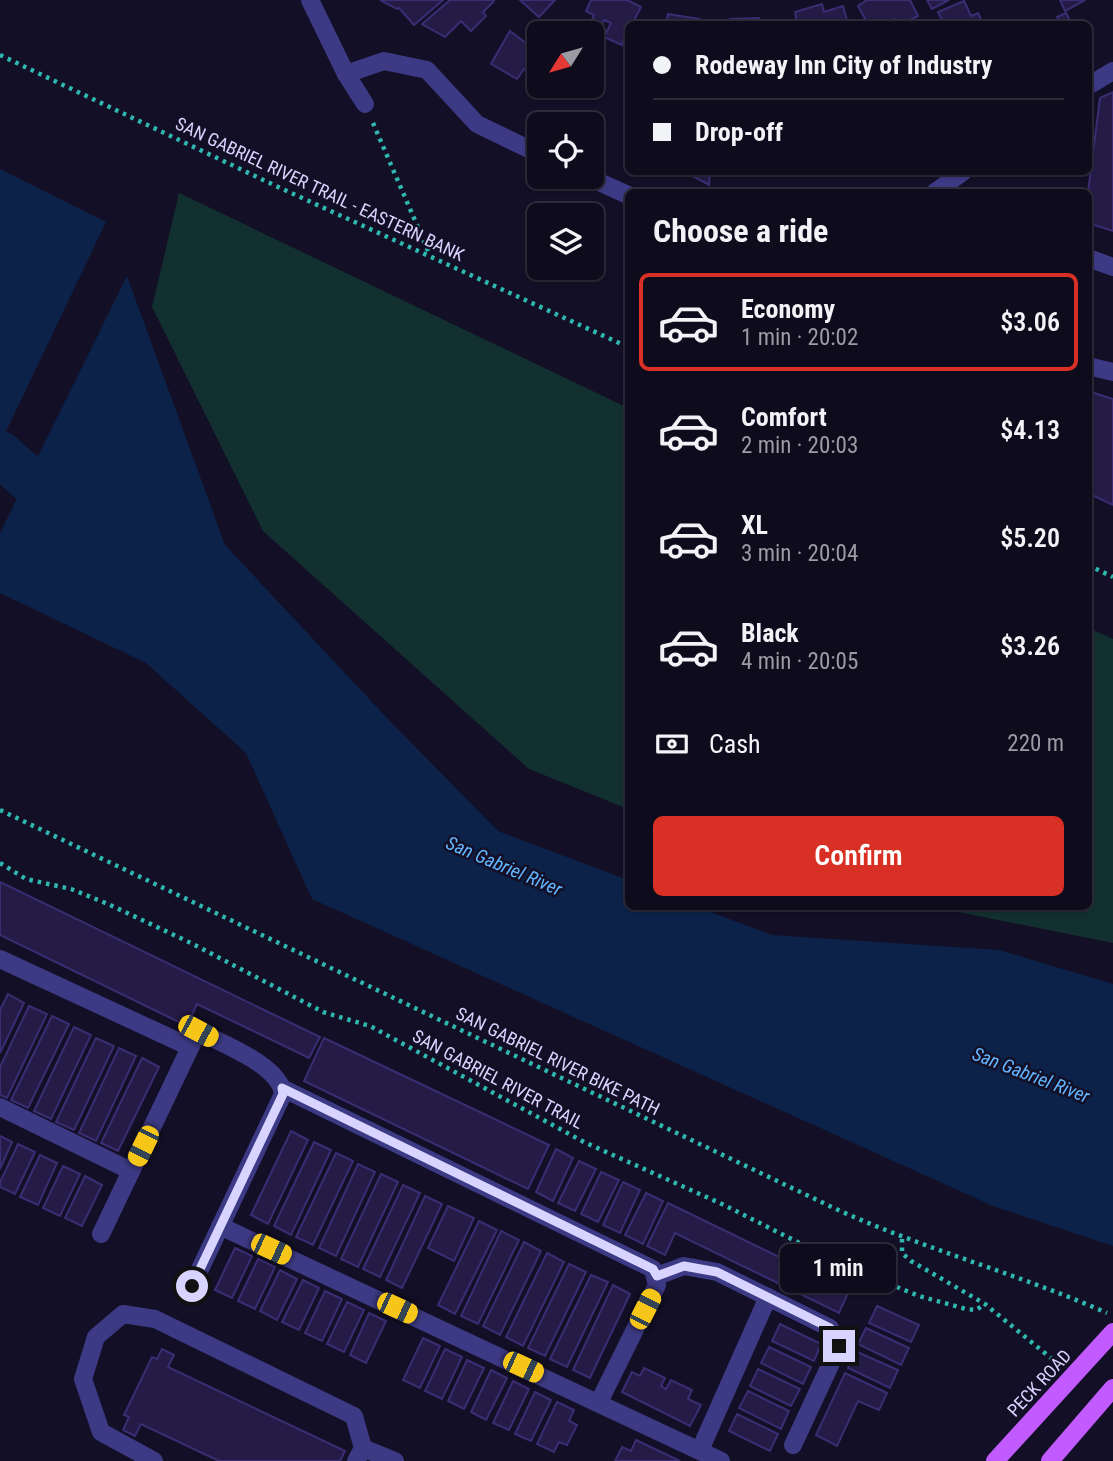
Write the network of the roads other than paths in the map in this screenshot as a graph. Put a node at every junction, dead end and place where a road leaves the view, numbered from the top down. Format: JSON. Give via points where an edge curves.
{"nodes":[{"id":1,"x":310,"y":0,"type":"edge"},
{"id":2,"x":1113,"y":71,"type":"edge"},
{"id":3,"x":345,"y":74,"type":"junction"},
{"id":4,"x":1092,"y":84,"type":"edge"},
{"id":5,"x":365,"y":104,"type":"road end"},
{"id":6,"x":527,"y":148,"type":"edge"},
{"id":7,"x":959,"y":175,"type":"edge"},
{"id":8,"x":604,"y":184,"type":"edge"},
{"id":9,"x":939,"y":189,"type":"edge"},
{"id":10,"x":625,"y":194,"type":"edge"},
{"id":11,"x":1092,"y":259,"type":"edge"},
{"id":12,"x":1113,"y":267,"type":"edge"},
{"id":13,"x":1092,"y":367,"type":"edge"},
{"id":14,"x":1113,"y":372,"type":"edge"},
{"id":15,"x":0,"y":959,"type":"edge"},
{"id":16,"x":190,"y":1047,"type":"junction"},
{"id":17,"x":282,"y":1088,"type":"junction"},
{"id":18,"x":0,"y":1107,"type":"edge"},
{"id":19,"x":131,"y":1171,"type":"junction"},
{"id":20,"x":220,"y":1226,"type":"junction"},
{"id":21,"x":101,"y":1234,"type":"dead end"},
{"id":22,"x":657,"y":1276,"type":"junction"},
{"id":23,"x":192,"y":1286,"type":"dead end"},
{"id":24,"x":768,"y":1297,"type":"junction"},
{"id":25,"x":1110,"y":1335,"type":"edge"},
{"id":26,"x":1113,"y":1388,"type":"edge"},
{"id":27,"x":599,"y":1402,"type":"junction"},
{"id":28,"x":793,"y":1445,"type":"dead end"},
{"id":29,"x":700,"y":1450,"type":"junction"},
{"id":30,"x":359,"y":1455,"type":"edge"},
{"id":31,"x":154,"y":1461,"type":"edge"},
{"id":32,"x":395,"y":1461,"type":"edge"},
{"id":33,"x":721,"y":1461,"type":"edge"},
{"id":34,"x":995,"y":1461,"type":"edge"},
{"id":35,"x":1051,"y":1461,"type":"edge"}],
"edges":[{"from":1,"to":3,"type":"street"},
{"from":2,"to":4,"type":"street"},
{"from":3,"to":5,"type":"street"},
{"from":3,"to":6,"type":"street","via":[[384,61],[427,70],[477,124]]},
{"from":7,"to":9,"type":"street"},
{"from":8,"to":10,"type":"street"},
{"from":11,"to":12,"type":"street"},
{"from":13,"to":14,"type":"street"},
{"from":15,"to":16,"type":"street"},
{"from":16,"to":17,"type":"street","via":[[198,1031],[270,1070]]},
{"from":16,"to":19,"type":"street"},
{"from":17,"to":20,"type":"street"},
{"from":17,"to":22,"type":"street","via":[[653,1269]]},
{"from":18,"to":19,"type":"street"},
{"from":19,"to":21,"type":"street"},
{"from":20,"to":23,"type":"street"},
{"from":20,"to":27,"type":"street"},
{"from":22,"to":24,"type":"street","via":[[684,1266],[703,1269]]},
{"from":22,"to":27,"type":"street","via":[[657,1285]]},
{"from":24,"to":28,"type":"street","via":[[830,1328],[839,1346]]},
{"from":24,"to":29,"type":"street"},
{"from":25,"to":34,"type":"main road","name":"PECK ROAD"},
{"from":26,"to":35,"type":"main road"},
{"from":27,"to":29,"type":"street"},
{"from":29,"to":33,"type":"street"},
{"from":30,"to":31,"type":"street","via":[[354,1416],[155,1319],[123,1314],[96,1336],[83,1378],[101,1432]]},
{"from":30,"to":32,"type":"street"}]}
